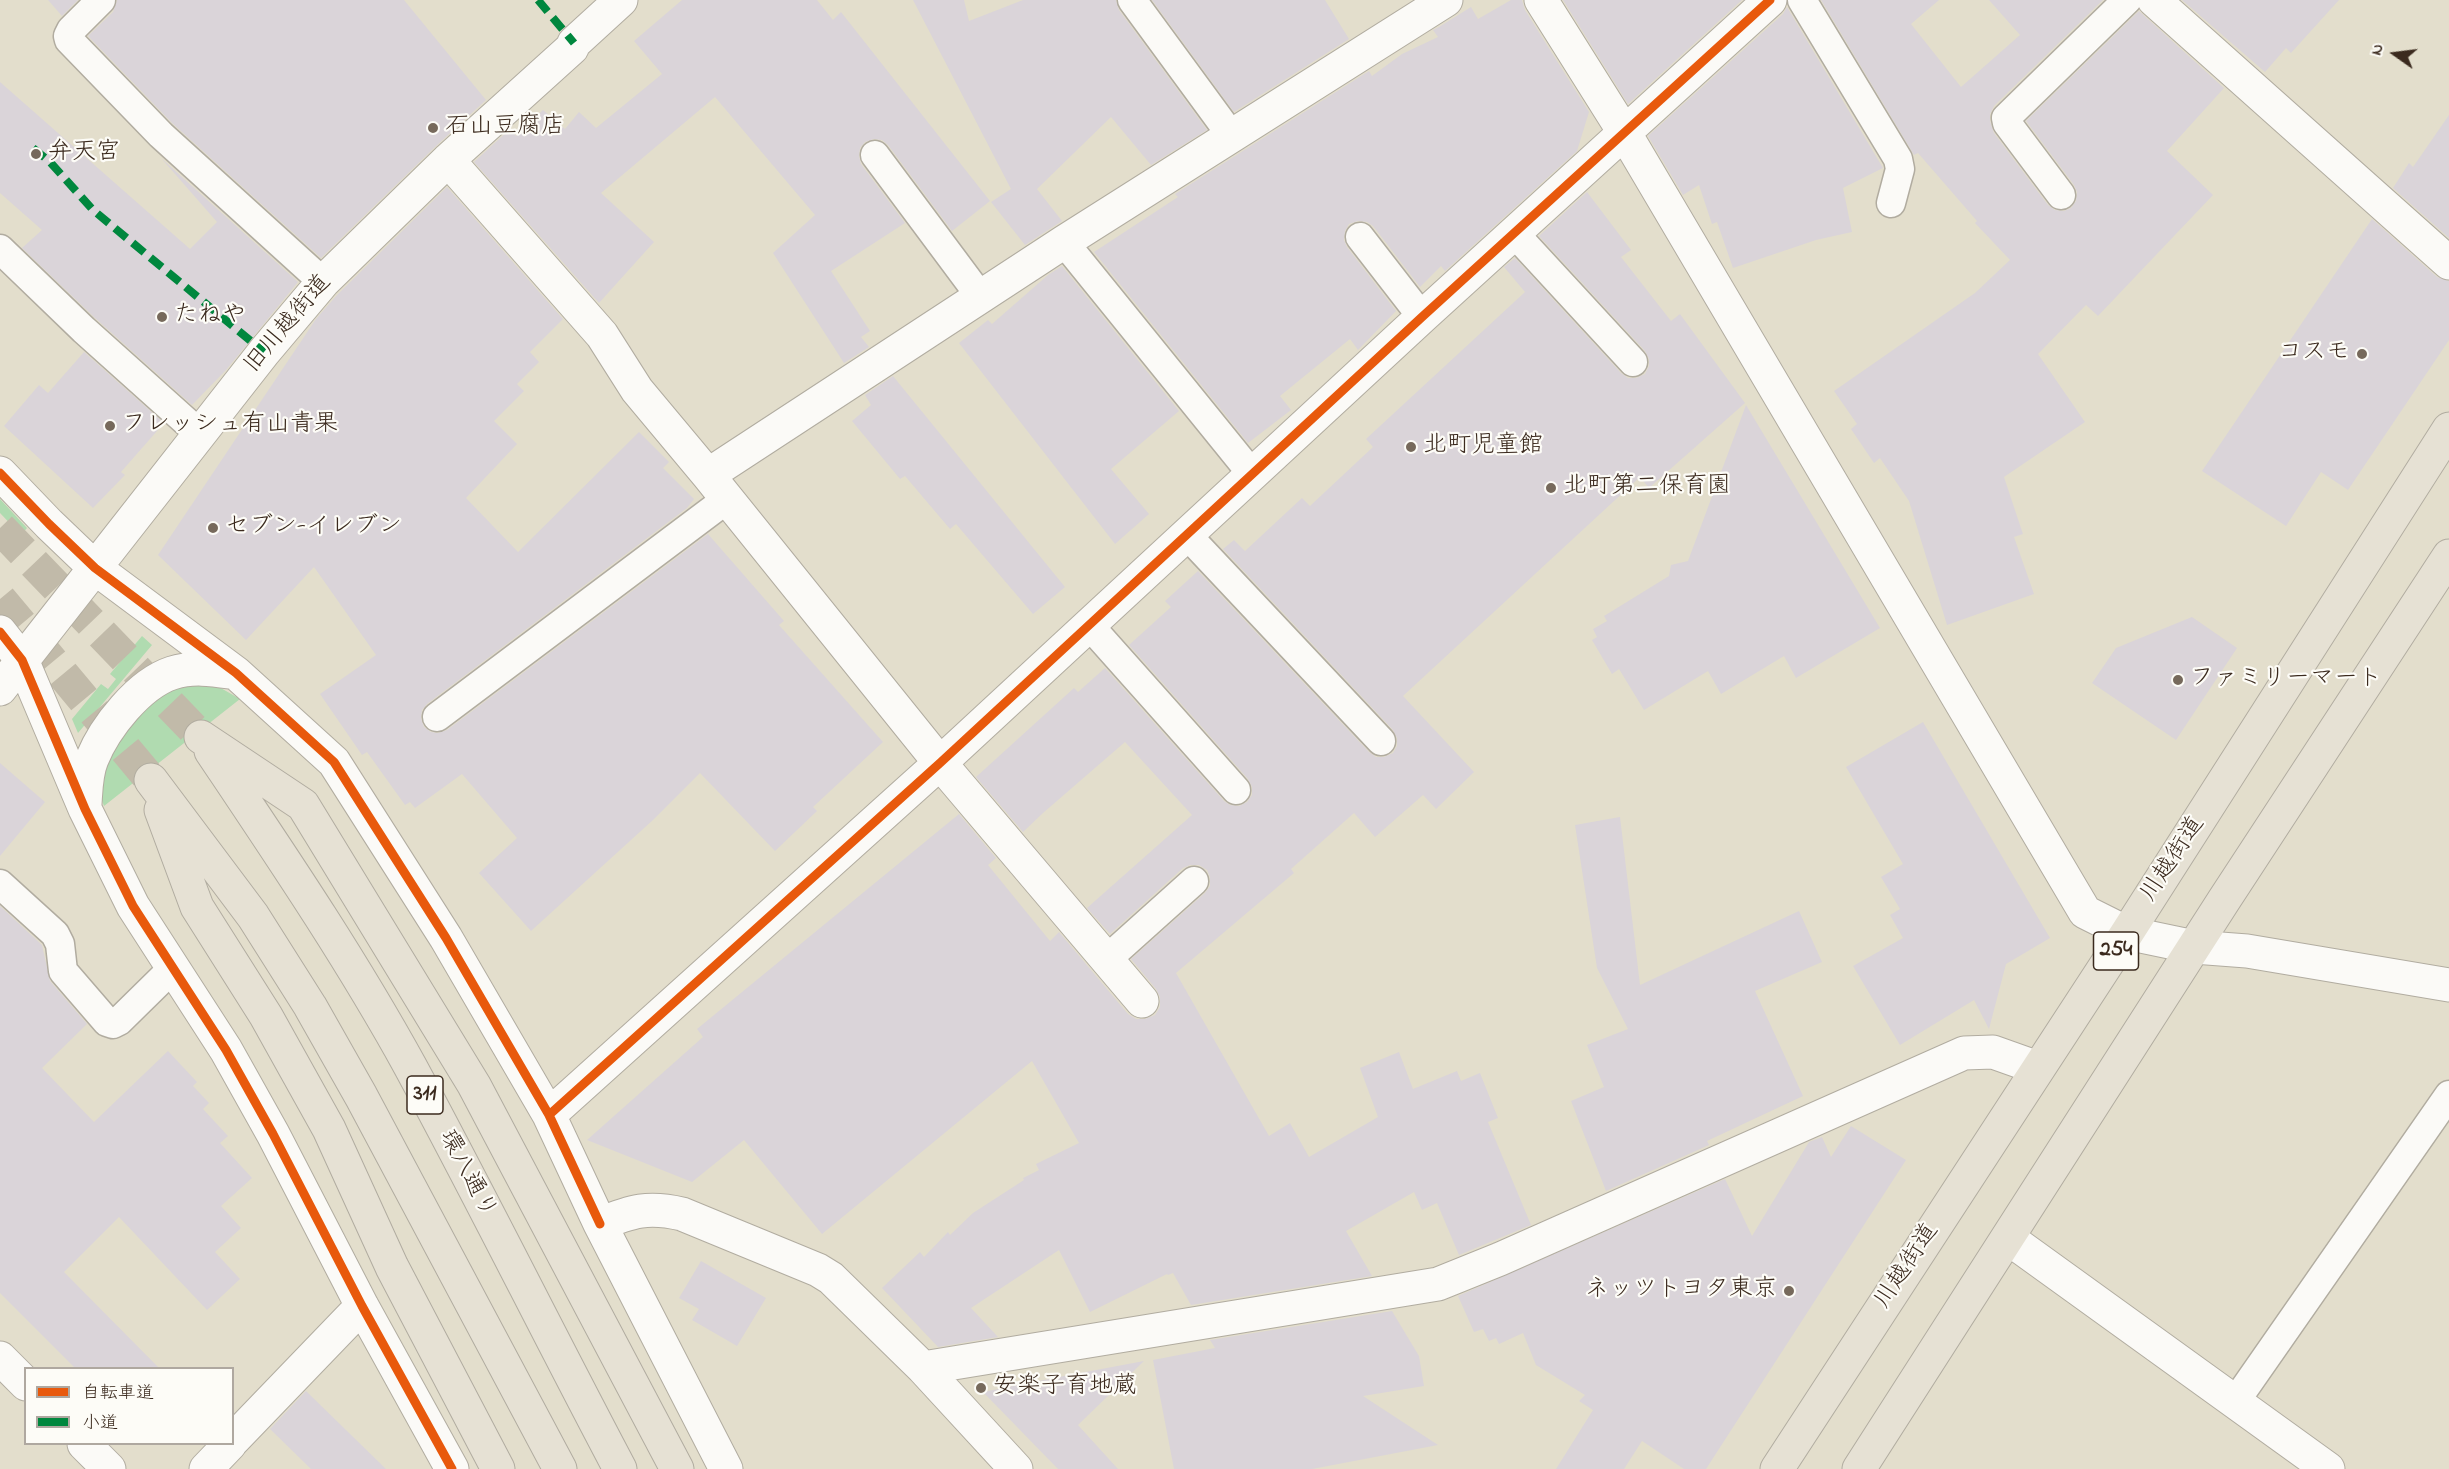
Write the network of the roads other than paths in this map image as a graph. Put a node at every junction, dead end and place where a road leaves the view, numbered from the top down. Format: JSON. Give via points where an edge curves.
{"nodes":[{"id":1,"x":101,"y":0,"type":"edge"},
{"id":2,"x":621,"y":0,"type":"edge"},
{"id":3,"x":1132,"y":0,"type":"edge"},
{"id":4,"x":1446,"y":0,"type":"edge"},
{"id":5,"x":1541,"y":0,"type":"edge"},
{"id":6,"x":1770,"y":0,"type":"edge"},
{"id":7,"x":1802,"y":0,"type":"edge"},
{"id":8,"x":2148,"y":0,"type":"edge"},
{"id":9,"x":1624,"y":132,"type":"junction"},
{"id":10,"x":1231,"y":135,"type":"junction"},
{"id":11,"x":875,"y":155,"type":"dead end"},
{"id":12,"x":448,"y":160,"type":"junction"},
{"id":13,"x":2061,"y":195,"type":"dead end"},
{"id":14,"x":1892,"y":203,"type":"dead end"},
{"id":15,"x":1514,"y":233,"type":"junction"},
{"id":16,"x":1360,"y":237,"type":"dead end"},
{"id":17,"x":1064,"y":242,"type":"junction"},
{"id":18,"x":0,"y":249,"type":"edge"},
{"id":19,"x":2449,"y":263,"type":"edge"},
{"id":20,"x":323,"y":282,"type":"junction"},
{"id":21,"x":980,"y":296,"type":"junction"},
{"id":22,"x":1422,"y":317,"type":"junction"},
{"id":23,"x":1633,"y":362,"type":"dead end"},
{"id":24,"x":2449,"y":429,"type":"edge"},
{"id":25,"x":200,"y":434,"type":"junction"},
{"id":26,"x":0,"y":472,"type":"edge"},
{"id":27,"x":1251,"y":474,"type":"junction"},
{"id":28,"x":717,"y":487,"type":"junction"},
{"id":29,"x":1187,"y":535,"type":"junction"},
{"id":30,"x":2449,"y":556,"type":"edge"},
{"id":31,"x":95,"y":568,"type":"junction"},
{"id":32,"x":1089,"y":626,"type":"junction"},
{"id":33,"x":0,"y":632,"type":"edge"},
{"id":34,"x":22,"y":660,"type":"junction"},
{"id":35,"x":236,"y":673,"type":"junction"},
{"id":36,"x":0,"y":689,"type":"edge"},
{"id":37,"x":437,"y":717,"type":"dead end"},
{"id":38,"x":1381,"y":741,"type":"dead end"},
{"id":39,"x":940,"y":763,"type":"junction"},
{"id":40,"x":1236,"y":790,"type":"dead end"},
{"id":41,"x":85,"y":809,"type":"junction"},
{"id":42,"x":1194,"y":881,"type":"dead end"},
{"id":43,"x":0,"y":885,"type":"edge"},
{"id":44,"x":2127,"y":933,"type":"junction"},
{"id":45,"x":2194,"y":947,"type":"junction"},
{"id":46,"x":1106,"y":960,"type":"junction"},
{"id":47,"x":174,"y":967,"type":"junction"},
{"id":48,"x":2449,"y":984,"type":"edge"},
{"id":49,"x":1142,"y":1001,"type":"dead end"},
{"id":50,"x":2038,"y":1068,"type":"junction"},
{"id":51,"x":2449,"y":1095,"type":"edge"},
{"id":52,"x":549,"y":1115,"type":"junction"},
{"id":53,"x":600,"y":1224,"type":"junction"},
{"id":54,"x":2008,"y":1238,"type":"junction"},
{"id":55,"x":362,"y":1306,"type":"junction"},
{"id":56,"x":0,"y":1358,"type":"edge"},
{"id":57,"x":923,"y":1368,"type":"junction"},
{"id":58,"x":24,"y":1382,"type":"edge"},
{"id":59,"x":2235,"y":1402,"type":"junction"},
{"id":60,"x":234,"y":1439,"type":"edge"},
{"id":61,"x":86,"y":1445,"type":"edge"},
{"id":62,"x":228,"y":1445,"type":"edge"},
{"id":63,"x":2313,"y":1465,"type":"edge"},
{"id":64,"x":109,"y":1469,"type":"edge"},
{"id":65,"x":206,"y":1469,"type":"edge"},
{"id":66,"x":452,"y":1469,"type":"edge"},
{"id":67,"x":498,"y":1469,"type":"edge"},
{"id":68,"x":560,"y":1469,"type":"edge"},
{"id":69,"x":620,"y":1469,"type":"edge"},
{"id":70,"x":676,"y":1469,"type":"edge"},
{"id":71,"x":726,"y":1469,"type":"edge"},
{"id":72,"x":1016,"y":1469,"type":"edge"},
{"id":73,"x":1777,"y":1469,"type":"edge"},
{"id":74,"x":1859,"y":1469,"type":"edge"}],
"edges":[{"from":1,"to":20,"type":"lane","via":[[71,30],[69,40],[161,135]]},
{"from":2,"to":12,"type":"street","name":"旧川越街道"},
{"from":3,"to":10,"type":"lane"},
{"from":4,"to":10,"type":"street"},
{"from":5,"to":9,"type":"street"},
{"from":6,"to":9,"type":"street"},
{"from":7,"to":14,"type":"lane","via":[[1898,159],[1900,169]]},
{"from":8,"to":13,"type":"lane","via":[[2006,118]]},
{"from":8,"to":19,"type":"street"},
{"from":9,"to":15,"type":"street"},
{"from":9,"to":44,"type":"street","via":[[2085,912]]},
{"from":10,"to":17,"type":"street"},
{"from":11,"to":21,"type":"lane"},
{"from":12,"to":20,"type":"street","name":"旧川越街道"},
{"from":12,"to":28,"type":"street","via":[[602,335],[637,390]]},
{"from":15,"to":22,"type":"street"},
{"from":15,"to":23,"type":"lane"},
{"from":16,"to":22,"type":"lane"},
{"from":17,"to":21,"type":"street"},
{"from":17,"to":27,"type":"lane"},
{"from":18,"to":25,"type":"lane"},
{"from":20,"to":25,"type":"street","name":"旧川越街道"},
{"from":21,"to":28,"type":"street"},
{"from":22,"to":27,"type":"street"},
{"from":24,"to":44,"type":"main road","name":"川越街道","number":"254"},
{"from":25,"to":31,"type":"street","name":"旧川越街道"},
{"from":26,"to":31,"type":"street"},
{"from":27,"to":29,"type":"street"},
{"from":28,"to":37,"type":"lane"},
{"from":28,"to":39,"type":"street"},
{"from":29,"to":32,"type":"street"},
{"from":29,"to":38,"type":"lane"},
{"from":30,"to":45,"type":"main road","number":"254"},
{"from":31,"to":34,"type":"street","name":"旧川越街道"},
{"from":31,"to":35,"type":"street"},
{"from":32,"to":39,"type":"street"},
{"from":32,"to":40,"type":"lane"},
{"from":33,"to":34,"type":"street"},
{"from":34,"to":36,"type":"street","name":"旧川越街道"},
{"from":34,"to":41,"type":"street"},
{"from":35,"to":41,"type":"street","via":[[201,668],[172,673],[145,687],[101,740],[91,760]]},
{"from":35,"to":52,"type":"street","via":[[334,762],[446,938]]},
{"from":39,"to":46,"type":"street"},
{"from":39,"to":52,"type":"street"},
{"from":41,"to":47,"type":"street","via":[[133,906]]},
{"from":42,"to":46,"type":"lane"},
{"from":43,"to":47,"type":"lane","via":[[55,934],[63,971],[107,1022],[119,1021]]},
{"from":44,"to":45,"type":"street"},
{"from":44,"to":50,"type":"main road","name":"川越街道","number":"254"},
{"from":45,"to":48,"type":"street","via":[[2247,951]]},
{"from":45,"to":54,"type":"main road","number":"254"},
{"from":46,"to":49,"type":"street"},
{"from":47,"to":55,"type":"street","via":[[273,1134]]},
{"from":50,"to":57,"type":"street","via":[[1993,1052],[1964,1053],[1438,1284]]},
{"from":50,"to":73,"type":"main road","name":"川越街道","number":"254"},
{"from":51,"to":59,"type":"lane"},
{"from":52,"to":53,"type":"street"},
{"from":53,"to":57,"type":"street","via":[[630,1212],[660,1208],[818,1270],[831,1278]]},
{"from":53,"to":71,"type":"street"},
{"from":54,"to":59,"type":"street"},
{"from":54,"to":74,"type":"main road","number":"254"},
{"from":55,"to":60,"type":"street"},
{"from":55,"to":66,"type":"street"},
{"from":56,"to":58,"type":"street"},
{"from":57,"to":72,"type":"street"},
{"from":59,"to":63,"type":"street"},
{"from":61,"to":64,"type":"street"},
{"from":62,"to":65,"type":"street"},
{"from":67,"to":68,"type":"main road","number":"311","via":[[392,1267],[329,1129],[266,1016],[197,907],[151,780],[253,916],[310,1006]]},
{"from":69,"to":70,"type":"main road","name":"環八通り","number":"311","via":[[404,1056],[306,893],[201,737],[303,805],[474,1085]]}]}
